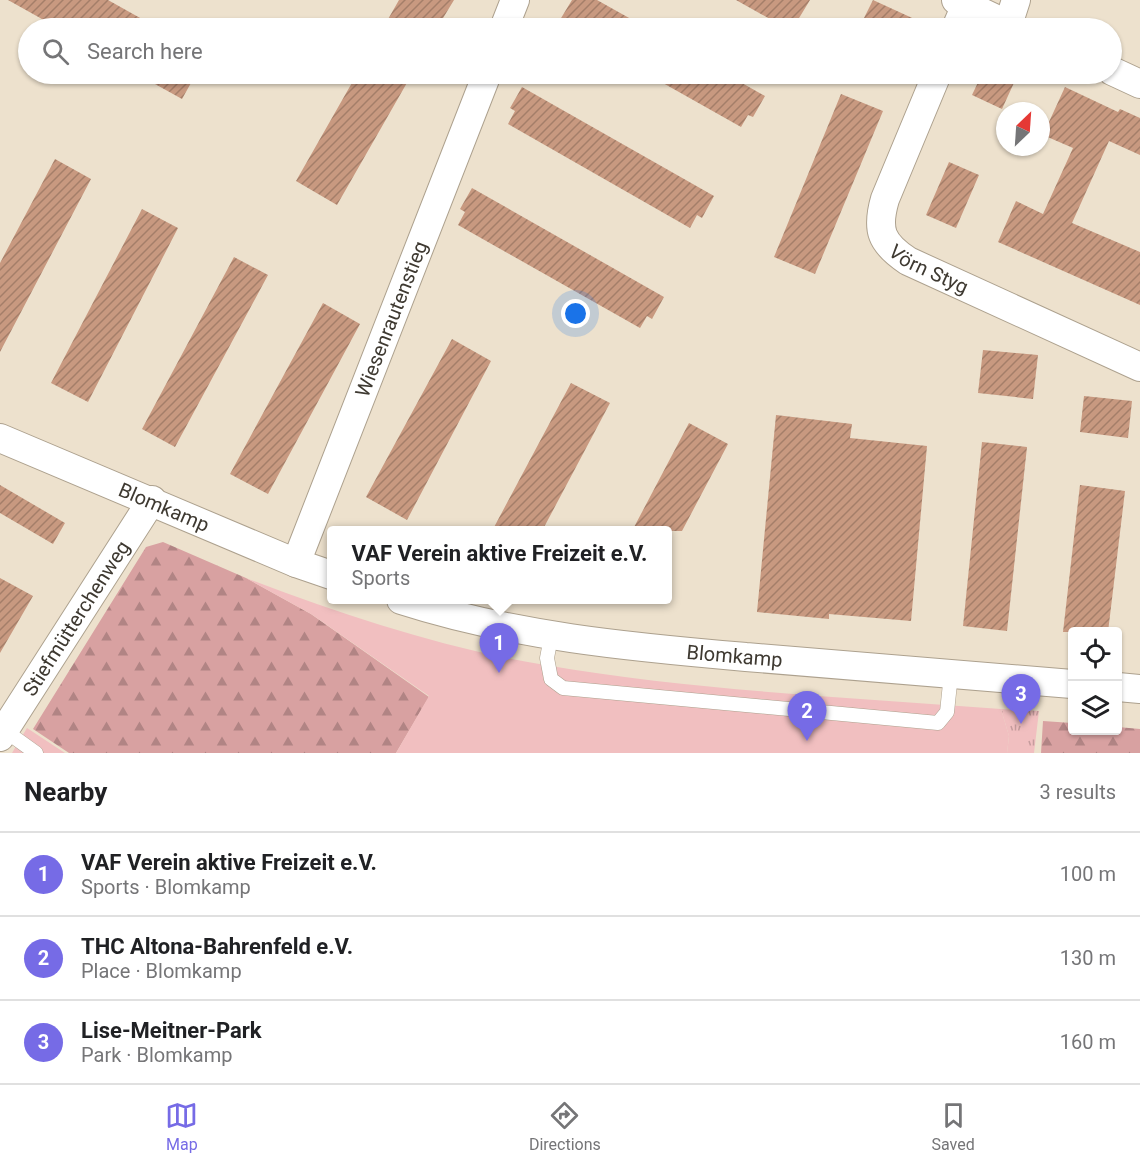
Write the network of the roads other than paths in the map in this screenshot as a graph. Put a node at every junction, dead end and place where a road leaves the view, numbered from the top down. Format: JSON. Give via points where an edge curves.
{"nodes":[{"id":1,"x":515,"y":0,"type":"edge"},
{"id":2,"x":959,"y":11,"type":"edge"},
{"id":3,"x":508,"y":18,"type":"edge"},
{"id":4,"x":1013,"y":18,"type":"edge"},
{"id":5,"x":1122,"y":76,"type":"edge"},
{"id":6,"x":483,"y":84,"type":"edge"},
{"id":7,"x":933,"y":84,"type":"edge"},
{"id":8,"x":1140,"y":84,"type":"edge"},
{"id":9,"x":1140,"y":367,"type":"edge"},
{"id":10,"x":0,"y":438,"type":"edge"},
{"id":11,"x":152,"y":500,"type":"junction"},
{"id":12,"x":297,"y":563,"type":"junction"},
{"id":13,"x":327,"y":574,"type":"edge"},
{"id":14,"x":413,"y":604,"type":"edge"},
{"id":15,"x":551,"y":637,"type":"junction"},
{"id":16,"x":951,"y":674,"type":"junction"},
{"id":17,"x":1068,"y":684,"type":"edge"},
{"id":18,"x":1122,"y":687,"type":"edge"},
{"id":19,"x":1140,"y":689,"type":"edge"},
{"id":20,"x":2,"y":733,"type":"edge"},
{"id":21,"x":36,"y":753,"type":"edge"}],
"edges":[{"from":1,"to":3,"type":"street"},
{"from":2,"to":4,"type":"street"},
{"from":5,"to":8,"type":"street"},
{"from":6,"to":12,"type":"street","name":"Wiesenrautenstieg"},
{"from":7,"to":9,"type":"street","name":"Vörn Styg","via":[[880,218],[883,237],[892,250],[908,261]]},
{"from":10,"to":11,"type":"street","name":"Blomkamp"},
{"from":11,"to":12,"type":"street","name":"Blomkamp"},
{"from":11,"to":20,"type":"street","name":"Stiefmütterchenweg"},
{"from":12,"to":13,"type":"street","name":"Blomkamp"},
{"from":14,"to":15,"type":"street","name":"Blomkamp"},
{"from":15,"to":16,"type":"street","name":"Blomkamp"},
{"from":15,"to":16,"type":"lane","via":[[547,658],[551,679],[575,690],[938,723],[947,712]]},
{"from":16,"to":17,"type":"street","name":"Blomkamp"},
{"from":18,"to":19,"type":"street"},
{"from":20,"to":21,"type":"lane"}]}
